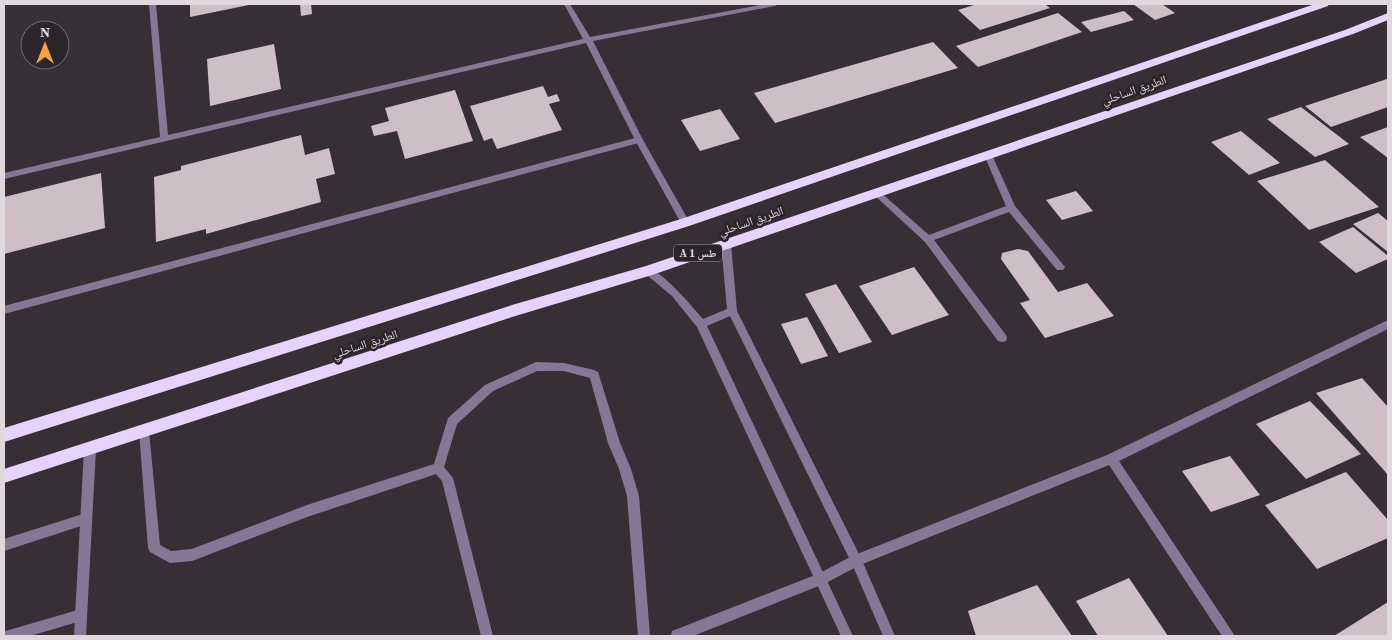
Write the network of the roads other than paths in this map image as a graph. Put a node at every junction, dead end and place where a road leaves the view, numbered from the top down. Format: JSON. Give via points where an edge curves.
{"nodes":[{"id":1,"x":152,"y":4,"type":"edge"},
{"id":2,"x":567,"y":4,"type":"edge"},
{"id":3,"x":775,"y":4,"type":"edge"},
{"id":4,"x":1324,"y":4,"type":"edge"},
{"id":5,"x":1388,"y":16,"type":"edge"},
{"id":6,"x":588,"y":40,"type":"junction"},
{"id":7,"x":164,"y":137,"type":"junction"},
{"id":8,"x":639,"y":140,"type":"junction"},
{"id":9,"x":988,"y":155,"type":"junction"},
{"id":10,"x":4,"y":176,"type":"edge"},
{"id":11,"x":876,"y":193,"type":"junction"},
{"id":12,"x":1011,"y":208,"type":"junction"},
{"id":13,"x":685,"y":223,"type":"junction"},
{"id":14,"x":928,"y":239,"type":"junction"},
{"id":15,"x":726,"y":244,"type":"junction"},
{"id":16,"x":1060,"y":267,"type":"dead end"},
{"id":17,"x":647,"y":271,"type":"junction"},
{"id":18,"x":4,"y":310,"type":"edge"},
{"id":19,"x":732,"y":311,"type":"junction"},
{"id":20,"x":701,"y":324,"type":"junction"},
{"id":21,"x":1388,"y":324,"type":"edge"},
{"id":22,"x":1002,"y":338,"type":"dead end"},
{"id":23,"x":144,"y":431,"type":"junction"},
{"id":24,"x":4,"y":435,"type":"edge"},
{"id":25,"x":90,"y":449,"type":"junction"},
{"id":26,"x":1111,"y":460,"type":"junction"},
{"id":27,"x":438,"y":468,"type":"junction"},
{"id":28,"x":4,"y":476,"type":"edge"},
{"id":29,"x":86,"y":519,"type":"junction"},
{"id":30,"x":4,"y":545,"type":"edge"},
{"id":31,"x":856,"y":560,"type":"junction"},
{"id":32,"x":822,"y":579,"type":"junction"},
{"id":33,"x":81,"y":615,"type":"junction"},
{"id":34,"x":9,"y":636,"type":"edge"},
{"id":35,"x":80,"y":636,"type":"edge"},
{"id":36,"x":487,"y":636,"type":"edge"},
{"id":37,"x":644,"y":636,"type":"edge"},
{"id":38,"x":676,"y":636,"type":"edge"},
{"id":39,"x":847,"y":636,"type":"edge"},
{"id":40,"x":889,"y":636,"type":"edge"},
{"id":41,"x":1229,"y":636,"type":"edge"}],
"edges":[{"from":1,"to":7,"type":"street"},
{"from":2,"to":6,"type":"street"},
{"from":3,"to":6,"type":"street"},
{"from":4,"to":13,"type":"highway","name":"الطريق الساحلي","number":"A 1 طس"},
{"from":5,"to":9,"type":"highway","name":"الطريق الساحلي","number":"A 1 طس"},
{"from":6,"to":7,"type":"street"},
{"from":6,"to":8,"type":"street"},
{"from":7,"to":10,"type":"street"},
{"from":8,"to":13,"type":"street"},
{"from":8,"to":18,"type":"street"},
{"from":9,"to":11,"type":"highway","name":"الطريق الساحلي","number":"A 1 طس"},
{"from":9,"to":12,"type":"street"},
{"from":11,"to":14,"type":"street"},
{"from":11,"to":15,"type":"highway","name":"الطريق الساحلي","number":"A 1 طس"},
{"from":12,"to":14,"type":"street"},
{"from":12,"to":16,"type":"street"},
{"from":13,"to":24,"type":"highway","name":"الطريق الساحلي","number":"A 1 طس"},
{"from":14,"to":22,"type":"street"},
{"from":15,"to":17,"type":"highway","name":"الطريق الساحلي","number":"A 1 طس"},
{"from":15,"to":19,"type":"street"},
{"from":17,"to":20,"type":"street","via":[[674,293]]},
{"from":17,"to":23,"type":"highway","name":"الطريق الساحلي","number":"A 1 طس","via":[[512,311]]},
{"from":19,"to":20,"type":"street"},
{"from":19,"to":31,"type":"street"},
{"from":20,"to":32,"type":"street"},
{"from":21,"to":26,"type":"street"},
{"from":23,"to":25,"type":"highway","name":"الطريق الساحلي","number":"A 1 طس"},
{"from":23,"to":27,"type":"street","via":[[154,548],[170,557],[192,555],[307,511]]},
{"from":25,"to":28,"type":"highway","name":"الطريق الساحلي","number":"A 1 طس"},
{"from":25,"to":29,"type":"street"},
{"from":26,"to":31,"type":"street"},
{"from":26,"to":41,"type":"street"},
{"from":27,"to":36,"type":"street","via":[[447,478]]},
{"from":27,"to":37,"type":"street","via":[[452,421],[489,388],[536,366],[564,367],[594,375],[633,496]]},
{"from":29,"to":30,"type":"street"},
{"from":29,"to":33,"type":"street"},
{"from":31,"to":32,"type":"street"},
{"from":31,"to":40,"type":"street"},
{"from":32,"to":38,"type":"street"},
{"from":32,"to":39,"type":"street"},
{"from":33,"to":34,"type":"street"},
{"from":33,"to":35,"type":"street"}]}
